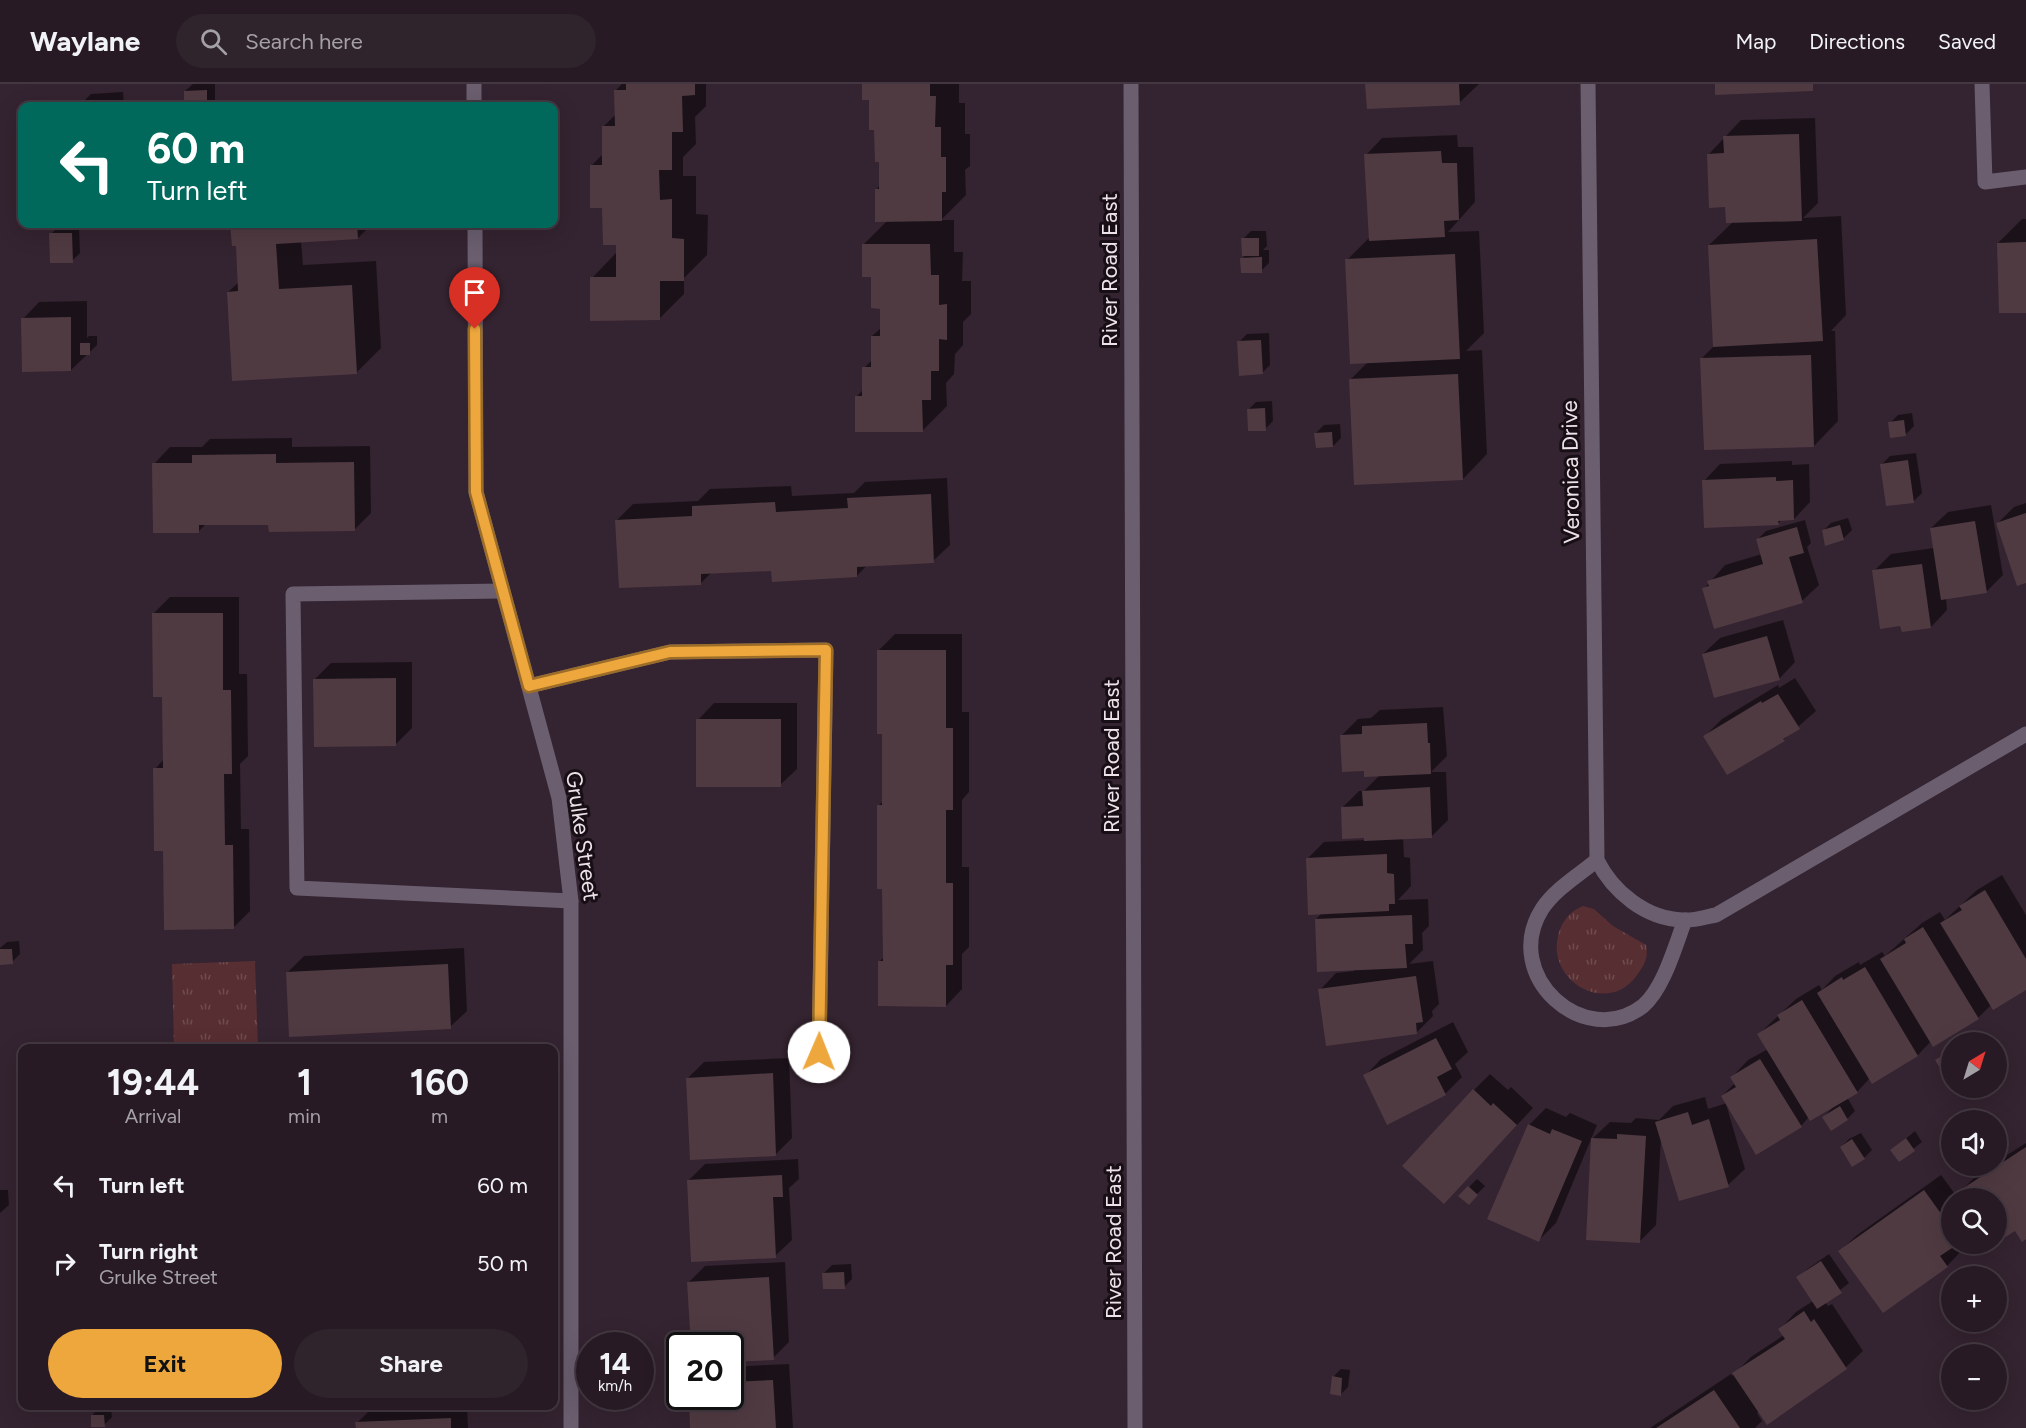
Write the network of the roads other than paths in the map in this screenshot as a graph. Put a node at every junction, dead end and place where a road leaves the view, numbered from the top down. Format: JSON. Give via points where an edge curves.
{"nodes":[{"id":1,"x":474,"y":84,"type":"edge"},
{"id":2,"x":1131,"y":84,"type":"edge"},
{"id":3,"x":1588,"y":84,"type":"edge"},
{"id":4,"x":1982,"y":84,"type":"edge"},
{"id":5,"x":474,"y":102,"type":"edge"},
{"id":6,"x":2026,"y":177,"type":"edge"},
{"id":7,"x":475,"y":228,"type":"edge"},
{"id":8,"x":503,"y":591,"type":"junction"},
{"id":9,"x":529,"y":686,"type":"junction"},
{"id":10,"x":2026,"y":734,"type":"edge"},
{"id":11,"x":1597,"y":860,"type":"junction"},
{"id":12,"x":571,"y":901,"type":"junction"},
{"id":13,"x":1685,"y":921,"type":"junction"},
{"id":14,"x":819,"y":1052,"type":"dead end"},
{"id":15,"x":571,"y":1428,"type":"edge"},
{"id":16,"x":1135,"y":1428,"type":"edge"}],
"edges":[{"from":1,"to":5,"type":"street"},
{"from":2,"to":16,"type":"street","name":"River Road East"},
{"from":3,"to":11,"type":"street","name":"Veronica Drive"},
{"from":4,"to":6,"type":"street","via":[[1985,182]]},
{"from":7,"to":8,"type":"street","name":"Grulke Street","via":[[476,492]]},
{"from":8,"to":9,"type":"street","name":"Grulke Street"},
{"from":8,"to":12,"type":"street","via":[[293,594],[297,888]]},
{"from":9,"to":12,"type":"street","name":"Grulke Street","via":[[559,798]]},
{"from":9,"to":14,"type":"street","via":[[670,652],[826,650]]},
{"from":10,"to":13,"type":"street","via":[[1716,915]]},
{"from":11,"to":13,"type":"street","via":[[1604,874],[1633,903],[1651,913]]},
{"from":11,"to":13,"type":"street","via":[[1548,901],[1532,932],[1531,961],[1536,975],[1545,989],[1568,1009],[1594,1019],[1609,1019],[1641,1007],[1658,988]]},
{"from":12,"to":15,"type":"street","name":"Grulke Street"}]}
